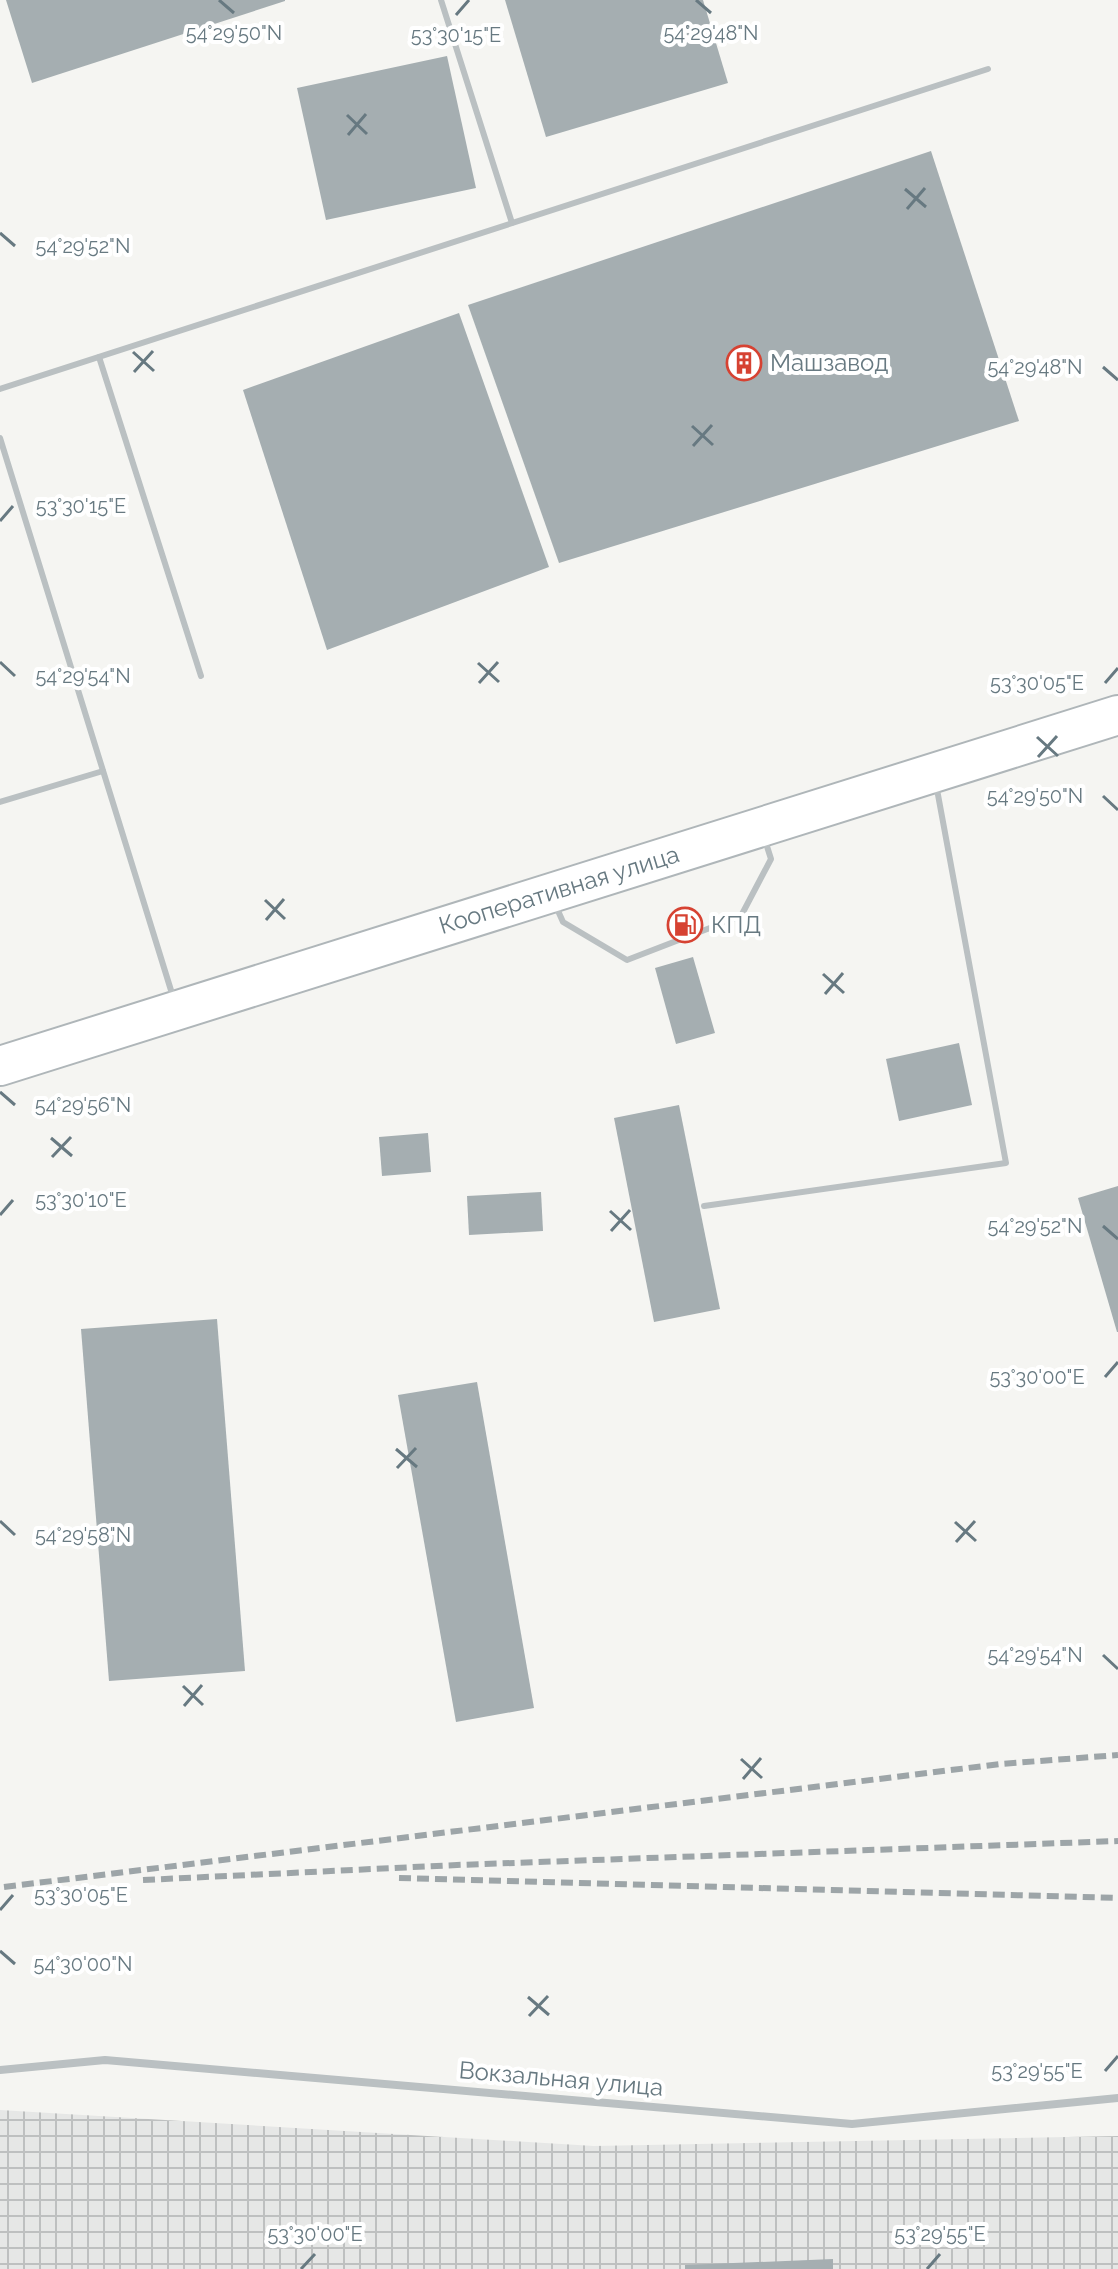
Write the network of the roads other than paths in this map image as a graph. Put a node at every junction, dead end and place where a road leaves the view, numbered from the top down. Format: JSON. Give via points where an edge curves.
{"nodes":[{"id":1,"x":441,"y":0,"type":"edge"},
{"id":2,"x":988,"y":69,"type":"dead end"},
{"id":3,"x":512,"y":223,"type":"junction"},
{"id":4,"x":99,"y":357,"type":"junction"},
{"id":5,"x":0,"y":389,"type":"edge"},
{"id":6,"x":0,"y":438,"type":"edge"},
{"id":7,"x":201,"y":676,"type":"dead end"},
{"id":8,"x":1118,"y":715,"type":"edge"},
{"id":9,"x":103,"y":771,"type":"junction"},
{"id":10,"x":934,"y":773,"type":"junction"},
{"id":11,"x":0,"y":802,"type":"edge"},
{"id":12,"x":761,"y":827,"type":"junction"},
{"id":13,"x":551,"y":893,"type":"junction"},
{"id":14,"x":177,"y":1011,"type":"junction"},
{"id":15,"x":0,"y":1066,"type":"edge"},
{"id":16,"x":704,"y":1206,"type":"dead end"},
{"id":17,"x":0,"y":2070,"type":"edge"},
{"id":18,"x":1118,"y":2098,"type":"edge"}],
"edges":[{"from":1,"to":3,"type":"lane"},
{"from":2,"to":3,"type":"lane"},
{"from":3,"to":4,"type":"lane"},
{"from":4,"to":5,"type":"lane"},
{"from":4,"to":7,"type":"lane"},
{"from":6,"to":9,"type":"lane"},
{"from":8,"to":10,"type":"main road","name":"Кооперативная улица"},
{"from":9,"to":11,"type":"lane"},
{"from":9,"to":14,"type":"lane"},
{"from":10,"to":12,"type":"main road","name":"Кооперативная улица"},
{"from":10,"to":16,"type":"lane","via":[[1006,1163]]},
{"from":12,"to":13,"type":"main road","name":"Кооперативная улица"},
{"from":12,"to":13,"type":"lane","via":[[771,859],[741,916],[627,960],[563,922]]},
{"from":13,"to":14,"type":"main road","name":"Кооперативная улица"},
{"from":14,"to":15,"type":"main road","name":"Кооперативная улица"},
{"from":17,"to":18,"type":"street","name":"Вокзальная улица","via":[[105,2060],[852,2124]]}]}
